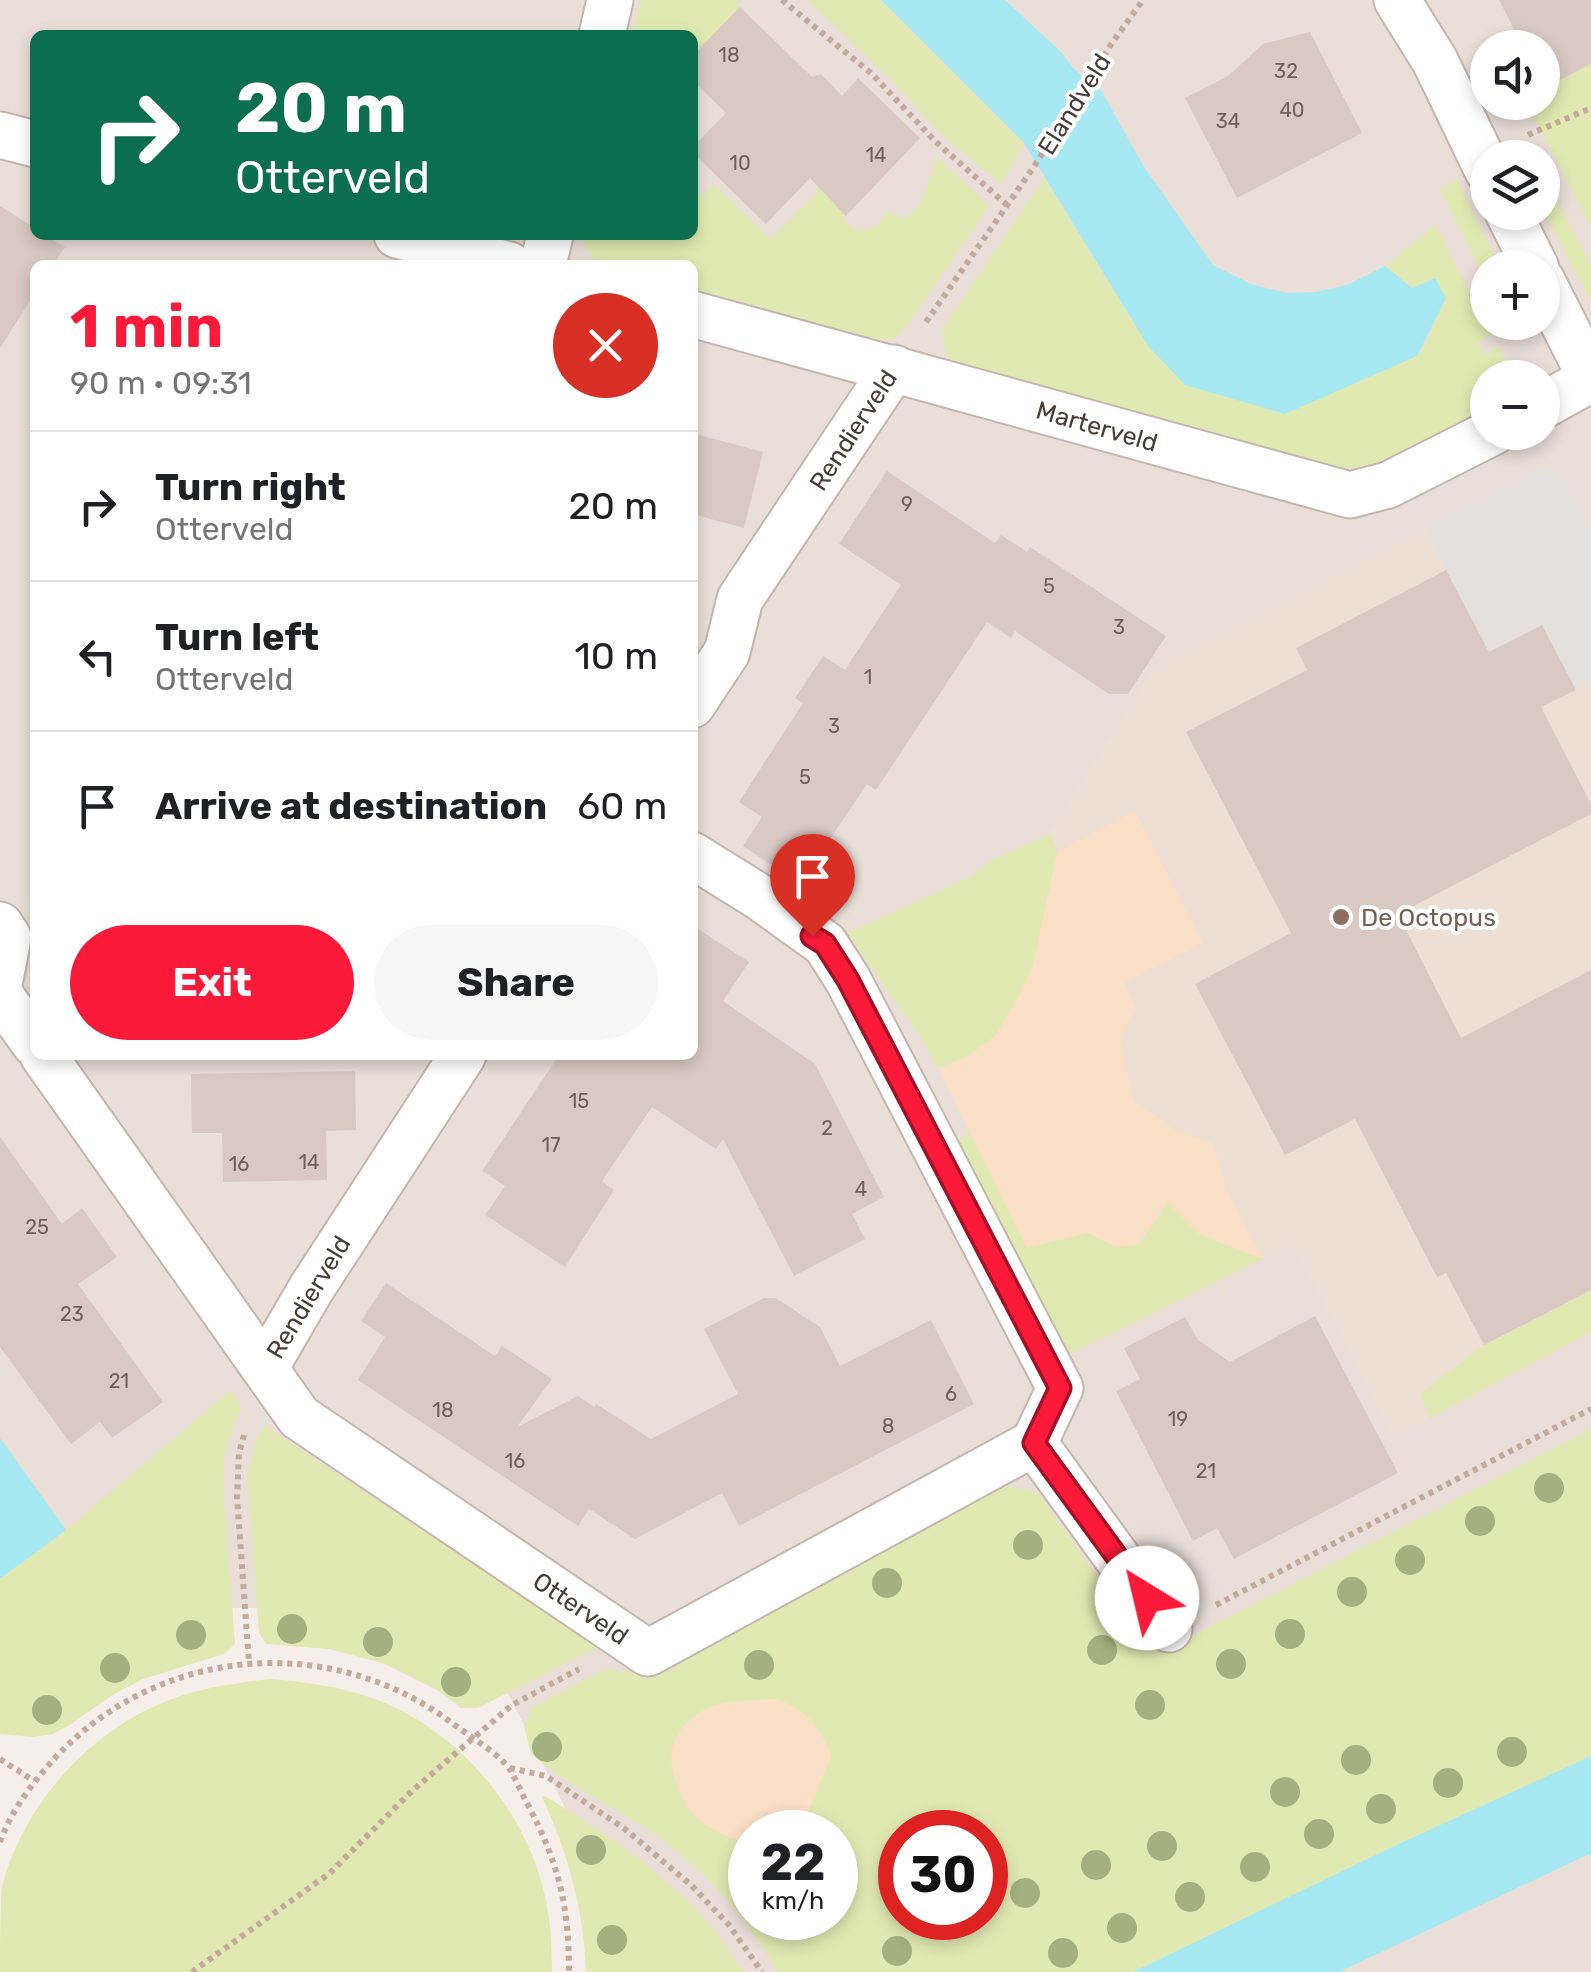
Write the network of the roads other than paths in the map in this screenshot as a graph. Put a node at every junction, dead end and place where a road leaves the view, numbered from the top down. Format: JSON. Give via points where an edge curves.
{"nodes":[{"id":1,"x":610,"y":0,"type":"edge"},
{"id":2,"x":1397,"y":0,"type":"edge"},
{"id":3,"x":603,"y":30,"type":"edge"},
{"id":4,"x":0,"y":135,"type":"edge"},
{"id":5,"x":1473,"y":140,"type":"edge"},
{"id":6,"x":30,"y":143,"type":"edge"},
{"id":7,"x":416,"y":240,"type":"edge"},
{"id":8,"x":491,"y":260,"type":"edge"},
{"id":9,"x":698,"y":316,"type":"edge"},
{"id":10,"x":1560,"y":317,"type":"edge"},
{"id":11,"x":894,"y":368,"type":"junction"},
{"id":12,"x":1591,"y":379,"type":"edge"},
{"id":13,"x":1560,"y":396,"type":"edge"},
{"id":14,"x":1470,"y":444,"type":"edge"},
{"id":15,"x":698,"y":696,"type":"edge"},
{"id":16,"x":698,"y":859,"type":"edge"},
{"id":17,"x":0,"y":925,"type":"edge"},
{"id":18,"x":0,"y":980,"type":"edge"},
{"id":19,"x":0,"y":995,"type":"edge"},
{"id":20,"x":30,"y":1037,"type":"edge"},
{"id":21,"x":47,"y":1060,"type":"edge"},
{"id":22,"x":460,"y":1060,"type":"edge"},
{"id":23,"x":265,"y":1368,"type":"junction"},
{"id":24,"x":1034,"y":1443,"type":"junction"},
{"id":25,"x":1169,"y":1629,"type":"road end"}],
"edges":[{"from":1,"to":3,"type":"street"},
{"from":2,"to":5,"type":"street"},
{"from":4,"to":6,"type":"street"},
{"from":7,"to":8,"type":"street"},
{"from":9,"to":11,"type":"street","name":"Marterveld"},
{"from":10,"to":12,"type":"street"},
{"from":11,"to":14,"type":"street","name":"Marterveld","via":[[1350,495],[1388,485]]},
{"from":11,"to":15,"type":"street","name":"Rendierveld","via":[[740,598],[728,652]]},
{"from":12,"to":13,"type":"street"},
{"from":16,"to":24,"type":"street","via":[[825,944],[848,980],[1060,1388]]},
{"from":17,"to":18,"type":"street","via":[[8,937]]},
{"from":19,"to":20,"type":"street"},
{"from":21,"to":23,"type":"street","name":"Rendierveld"},
{"from":22,"to":23,"type":"street","name":"Rendierveld"},
{"from":23,"to":24,"type":"street","name":"Otterveld","via":[[298,1417],[648,1653]]},
{"from":24,"to":25,"type":"street"}]}
